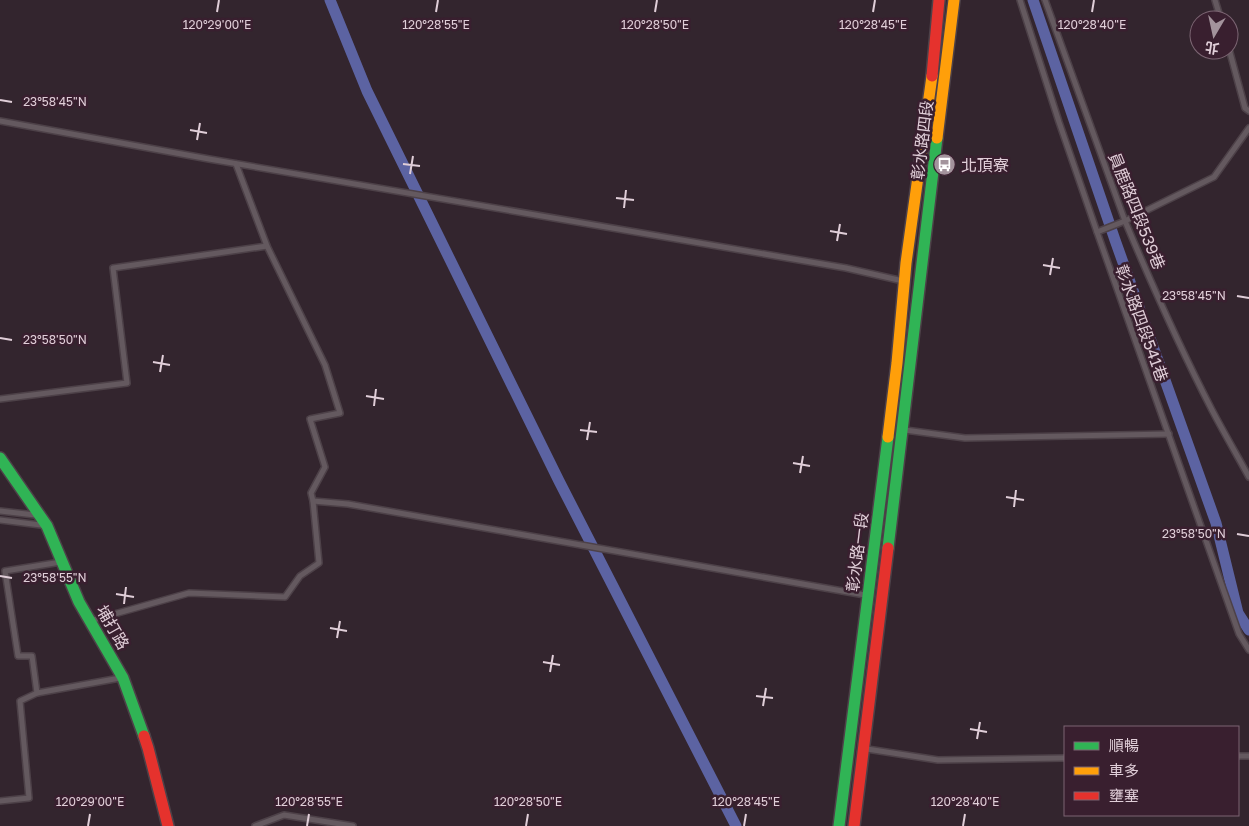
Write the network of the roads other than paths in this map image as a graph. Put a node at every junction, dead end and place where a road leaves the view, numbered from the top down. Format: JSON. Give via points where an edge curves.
{"nodes":[{"id":1,"x":939,"y":0,"type":"edge"},
{"id":2,"x":954,"y":0,"type":"edge"},
{"id":3,"x":1020,"y":0,"type":"edge"},
{"id":4,"x":1045,"y":0,"type":"edge"},
{"id":5,"x":1232,"y":60,"type":"edge"},
{"id":6,"x":1249,"y":111,"type":"edge"},
{"id":7,"x":0,"y":121,"type":"edge"},
{"id":8,"x":1249,"y":128,"type":"edge"},
{"id":9,"x":236,"y":164,"type":"junction"},
{"id":10,"x":1125,"y":221,"type":"junction"},
{"id":11,"x":1097,"y":232,"type":"junction"},
{"id":12,"x":267,"y":246,"type":"junction"},
{"id":13,"x":904,"y":282,"type":"junction"},
{"id":14,"x":921,"y":283,"type":"junction"},
{"id":15,"x":0,"y":399,"type":"edge"},
{"id":16,"x":903,"y":429,"type":"junction"},
{"id":17,"x":1169,"y":434,"type":"junction"},
{"id":18,"x":0,"y":458,"type":"edge"},
{"id":19,"x":1249,"y":477,"type":"edge"},
{"id":20,"x":313,"y":501,"type":"junction"},
{"id":21,"x":0,"y":511,"type":"edge"},
{"id":22,"x":0,"y":520,"type":"edge"},
{"id":23,"x":44,"y":521,"type":"junction"},
{"id":24,"x":62,"y":562,"type":"junction"},
{"id":25,"x":868,"y":595,"type":"junction"},
{"id":26,"x":883,"y":598,"type":"junction"},
{"id":27,"x":90,"y":621,"type":"junction"},
{"id":28,"x":1249,"y":650,"type":"edge"},
{"id":29,"x":123,"y":678,"type":"junction"},
{"id":30,"x":37,"y":693,"type":"junction"},
{"id":31,"x":864,"y":748,"type":"junction"},
{"id":32,"x":1064,"y":758,"type":"edge"},
{"id":33,"x":0,"y":801,"type":"edge"},
{"id":34,"x":168,"y":826,"type":"edge"},
{"id":35,"x":255,"y":826,"type":"edge"},
{"id":36,"x":353,"y":826,"type":"edge"},
{"id":37,"x":839,"y":826,"type":"edge"},
{"id":38,"x":854,"y":826,"type":"edge"}],
"edges":[{"from":1,"to":13,"type":"main road","name":"彰水路四段","via":[[933,71]]},
{"from":2,"to":14,"type":"main road","name":"彰水路四段"},
{"from":3,"to":11,"type":"lane","name":"彰水路四段541巷"},
{"from":4,"to":10,"type":"lane","name":"員鹿路四段539巷"},
{"from":5,"to":6,"type":"lane","via":[[1245,108]]},
{"from":7,"to":9,"type":"lane"},
{"from":8,"to":10,"type":"lane","via":[[1214,177]]},
{"from":9,"to":12,"type":"lane"},
{"from":9,"to":13,"type":"lane","via":[[846,268]]},
{"from":10,"to":11,"type":"lane"},
{"from":10,"to":19,"type":"lane","name":"員鹿路四段539巷","via":[[1168,320]]},
{"from":11,"to":17,"type":"lane","name":"彰水路四段541巷"},
{"from":12,"to":15,"type":"lane","via":[[113,268],[127,383]]},
{"from":12,"to":20,"type":"lane","via":[[325,365],[340,413],[310,419],[325,467],[311,493]]},
{"from":13,"to":14,"type":"lane"},
{"from":13,"to":25,"type":"main road","name":"彰水路一段"},
{"from":14,"to":16,"type":"main road","name":"彰水路一段"},
{"from":16,"to":17,"type":"lane","via":[[965,438]]},
{"from":16,"to":26,"type":"main road","name":"彰水路一段"},
{"from":17,"to":28,"type":"lane","name":"彰水路四段541巷","via":[[1239,634]]},
{"from":18,"to":23,"type":"main road","name":"埔打路"},
{"from":20,"to":25,"type":"lane","via":[[348,504]]},
{"from":20,"to":27,"type":"lane","via":[[319,563],[300,576],[285,597],[189,593]]},
{"from":21,"to":23,"type":"lane"},
{"from":22,"to":23,"type":"lane"},
{"from":23,"to":24,"type":"main road","name":"埔打路"},
{"from":24,"to":27,"type":"main road","name":"埔打路","via":[[78,602]]},
{"from":24,"to":30,"type":"lane","via":[[5,571],[18,656],[32,656]]},
{"from":25,"to":26,"type":"lane"},
{"from":25,"to":37,"type":"main road","name":"彰水路一段"},
{"from":26,"to":31,"type":"main road","name":"彰水路一段"},
{"from":27,"to":29,"type":"main road","name":"埔打路"},
{"from":29,"to":30,"type":"lane"},
{"from":29,"to":34,"type":"main road","name":"埔打路","via":[[148,748]]},
{"from":30,"to":33,"type":"lane","via":[[20,701],[29,798]]},
{"from":31,"to":32,"type":"lane","via":[[938,760]]},
{"from":31,"to":38,"type":"main road","name":"彰水路一段"},
{"from":35,"to":36,"type":"lane","via":[[284,815]]}]}
